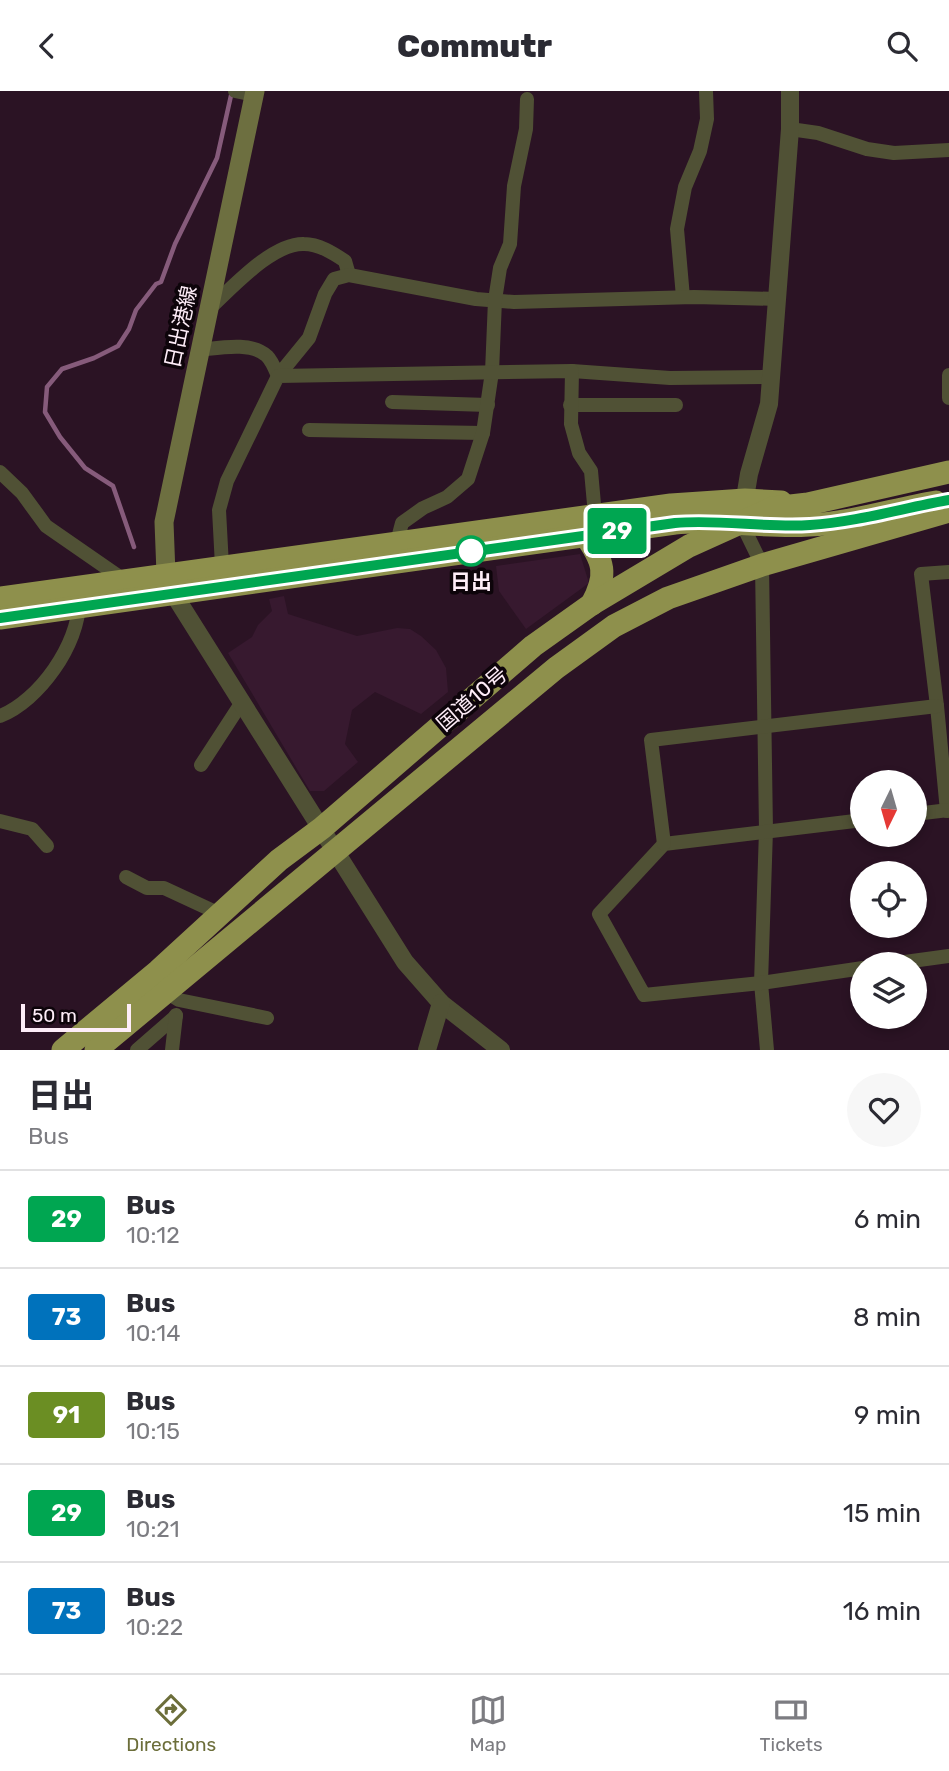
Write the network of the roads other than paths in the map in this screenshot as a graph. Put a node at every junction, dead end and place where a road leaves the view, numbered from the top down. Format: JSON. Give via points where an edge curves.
{"nodes":[{"id":1,"x":706,"y":91,"type":"edge"},
{"id":2,"x":790,"y":91,"type":"edge"},
{"id":3,"x":248,"y":92,"type":"edge"},
{"id":4,"x":527,"y":99,"type":"dead end"},
{"id":5,"x":790,"y":129,"type":"junction"},
{"id":6,"x":949,"y":151,"type":"edge"},
{"id":7,"x":349,"y":275,"type":"junction"},
{"id":8,"x":682,"y":297,"type":"junction"},
{"id":9,"x":778,"y":299,"type":"junction"},
{"id":10,"x":495,"y":300,"type":"junction"},
{"id":11,"x":207,"y":311,"type":"junction"},
{"id":12,"x":199,"y":350,"type":"junction"},
{"id":13,"x":492,"y":372,"type":"junction"},
{"id":14,"x":572,"y":372,"type":"junction"},
{"id":15,"x":949,"y":375,"type":"edge"},
{"id":16,"x":278,"y":376,"type":"junction"},
{"id":17,"x":771,"y":377,"type":"junction"},
{"id":18,"x":949,"y":398,"type":"edge"},
{"id":19,"x":392,"y":402,"type":"dead end"},
{"id":20,"x":488,"y":405,"type":"junction"},
{"id":21,"x":570,"y":405,"type":"junction"},
{"id":22,"x":676,"y":405,"type":"dead end"},
{"id":23,"x":309,"y":430,"type":"dead end"},
{"id":24,"x":484,"y":433,"type":"junction"},
{"id":25,"x":0,"y":472,"type":"edge"},
{"id":26,"x":949,"y":473,"type":"edge"},
{"id":27,"x":949,"y":500,"type":"edge"},
{"id":28,"x":743,"y":511,"type":"junction"},
{"id":29,"x":949,"y":511,"type":"edge"},
{"id":30,"x":595,"y":515,"type":"junction"},
{"id":31,"x":585,"y":535,"type":"junction"},
{"id":32,"x":397,"y":542,"type":"junction"},
{"id":33,"x":762,"y":565,"type":"junction"},
{"id":34,"x":222,"y":566,"type":"junction"},
{"id":35,"x":949,"y":572,"type":"edge"},
{"id":36,"x":124,"y":580,"type":"junction"},
{"id":37,"x":169,"y":584,"type":"junction"},
{"id":38,"x":78,"y":597,"type":"junction"},
{"id":39,"x":0,"y":598,"type":"edge"},
{"id":40,"x":592,"y":604,"type":"junction"},
{"id":41,"x":0,"y":618,"type":"edge"},
{"id":42,"x":242,"y":702,"type":"junction"},
{"id":43,"x":937,"y":706,"type":"junction"},
{"id":44,"x":0,"y":716,"type":"edge"},
{"id":45,"x":763,"y":727,"type":"junction"},
{"id":46,"x":201,"y":765,"type":"dead end"},
{"id":47,"x":948,"y":811,"type":"edge"},
{"id":48,"x":928,"y":813,"type":"edge"},
{"id":49,"x":0,"y":821,"type":"edge"},
{"id":50,"x":850,"y":821,"type":"edge"},
{"id":51,"x":322,"y":828,"type":"junction"},
{"id":52,"x":766,"y":830,"type":"junction"},
{"id":53,"x":664,"y":844,"type":"junction"},
{"id":54,"x":47,"y":846,"type":"dead end"},
{"id":55,"x":337,"y":851,"type":"junction"},
{"id":56,"x":125,"y":877,"type":"dead end"},
{"id":57,"x":220,"y":914,"type":"junction"},
{"id":58,"x":949,"y":956,"type":"edge"},
{"id":59,"x":927,"y":959,"type":"edge"},
{"id":60,"x":850,"y":970,"type":"edge"},
{"id":61,"x":761,"y":983,"type":"junction"},
{"id":62,"x":173,"y":996,"type":"junction"},
{"id":63,"x":441,"y":1003,"type":"junction"},
{"id":64,"x":176,"y":1016,"type":"junction"},
{"id":65,"x":267,"y":1018,"type":"dead end"},
{"id":66,"x":63,"y":1050,"type":"edge"},
{"id":67,"x":96,"y":1050,"type":"edge"},
{"id":68,"x":137,"y":1050,"type":"edge"},
{"id":69,"x":172,"y":1050,"type":"edge"},
{"id":70,"x":427,"y":1050,"type":"edge"},
{"id":71,"x":501,"y":1050,"type":"edge"},
{"id":72,"x":767,"y":1050,"type":"edge"}],
"edges":[{"from":1,"to":8,"type":"street","via":[[707,119],[677,229]]},
{"from":2,"to":5,"type":"street"},
{"from":3,"to":11,"type":"main road","name":"日出港線"},
{"from":4,"to":10,"type":"street","via":[[510,244]]},
{"from":5,"to":6,"type":"street","via":[[894,153]]},
{"from":5,"to":9,"type":"street"},
{"from":7,"to":10,"type":"street"},
{"from":7,"to":11,"type":"street","via":[[345,261],[322,247],[303,244],[284,249],[250,271]]},
{"from":7,"to":16,"type":"street","via":[[334,279],[309,338]]},
{"from":8,"to":9,"type":"street"},
{"from":8,"to":10,"type":"street"},
{"from":9,"to":17,"type":"street"},
{"from":10,"to":13,"type":"street"},
{"from":11,"to":12,"type":"main road","name":"日出港線"},
{"from":12,"to":16,"type":"street","via":[[258,349],[269,357]]},
{"from":12,"to":37,"type":"main road","name":"日出港線","via":[[164,522]]},
{"from":13,"to":14,"type":"street"},
{"from":13,"to":16,"type":"street"},
{"from":13,"to":20,"type":"street"},
{"from":14,"to":17,"type":"street"},
{"from":14,"to":21,"type":"street"},
{"from":15,"to":18,"type":"street"},
{"from":16,"to":34,"type":"street","via":[[227,481],[219,510]]},
{"from":17,"to":28,"type":"street","via":[[769,404]]},
{"from":19,"to":20,"type":"street"},
{"from":20,"to":24,"type":"street"},
{"from":21,"to":22,"type":"street"},
{"from":21,"to":30,"type":"street","via":[[579,453],[591,471]]},
{"from":23,"to":24,"type":"street"},
{"from":24,"to":32,"type":"street","via":[[468,479],[402,523]]},
{"from":25,"to":36,"type":"street","via":[[46,526]]},
{"from":26,"to":28,"type":"highway","name":"国道10号","via":[[808,504]]},
{"from":27,"to":28,"type":"highway","via":[[832,523],[782,526]]},
{"from":28,"to":30,"type":"highway","via":[[671,505]]},
{"from":28,"to":31,"type":"highway","via":[[709,520]]},
{"from":28,"to":33,"type":"street"},
{"from":28,"to":40,"type":"highway","name":"国道10号"},
{"from":29,"to":33,"type":"highway","name":"国道10号"},
{"from":30,"to":32,"type":"highway"},
{"from":31,"to":37,"type":"highway"},
{"from":31,"to":40,"type":"highway","via":[[603,574]]},
{"from":32,"to":34,"type":"highway"},
{"from":33,"to":45,"type":"street"},
{"from":33,"to":55,"type":"highway","name":"国道10号","via":[[668,598],[614,626],[556,668]]},
{"from":34,"to":37,"type":"highway"},
{"from":35,"to":43,"type":"street","via":[[921,575]]},
{"from":36,"to":37,"type":"highway"},
{"from":36,"to":38,"type":"highway"},
{"from":37,"to":38,"type":"highway"},
{"from":37,"to":42,"type":"street"},
{"from":38,"to":39,"type":"highway"},
{"from":38,"to":41,"type":"highway"},
{"from":38,"to":44,"type":"street","via":[[60,662],[37,690]]},
{"from":40,"to":51,"type":"highway","name":"国道10号","via":[[533,646]]},
{"from":42,"to":46,"type":"street"},
{"from":42,"to":51,"type":"street"},
{"from":43,"to":45,"type":"street"},
{"from":43,"to":47,"type":"street"},
{"from":45,"to":52,"type":"street"},
{"from":45,"to":53,"type":"street","via":[[651,740]]},
{"from":47,"to":48,"type":"street"},
{"from":49,"to":54,"type":"street","via":[[32,829]]},
{"from":50,"to":52,"type":"street"},
{"from":51,"to":55,"type":"street"},
{"from":51,"to":57,"type":"highway","name":"国道10号"},
{"from":52,"to":53,"type":"street"},
{"from":52,"to":61,"type":"street"},
{"from":53,"to":61,"type":"street","via":[[599,914],[644,995]]},
{"from":55,"to":62,"type":"highway","name":"国道10号"},
{"from":55,"to":63,"type":"street","via":[[405,962]]},
{"from":56,"to":57,"type":"street","via":[[146,888],[164,888]]},
{"from":57,"to":66,"type":"highway","name":"国道10号"},
{"from":58,"to":59,"type":"street"},
{"from":60,"to":61,"type":"street"},
{"from":61,"to":72,"type":"street"},
{"from":62,"to":64,"type":"street"},
{"from":62,"to":65,"type":"street"},
{"from":62,"to":67,"type":"highway","name":"国道10号"},
{"from":63,"to":70,"type":"street"},
{"from":63,"to":71,"type":"street"},
{"from":64,"to":68,"type":"street"},
{"from":64,"to":69,"type":"street"}]}
